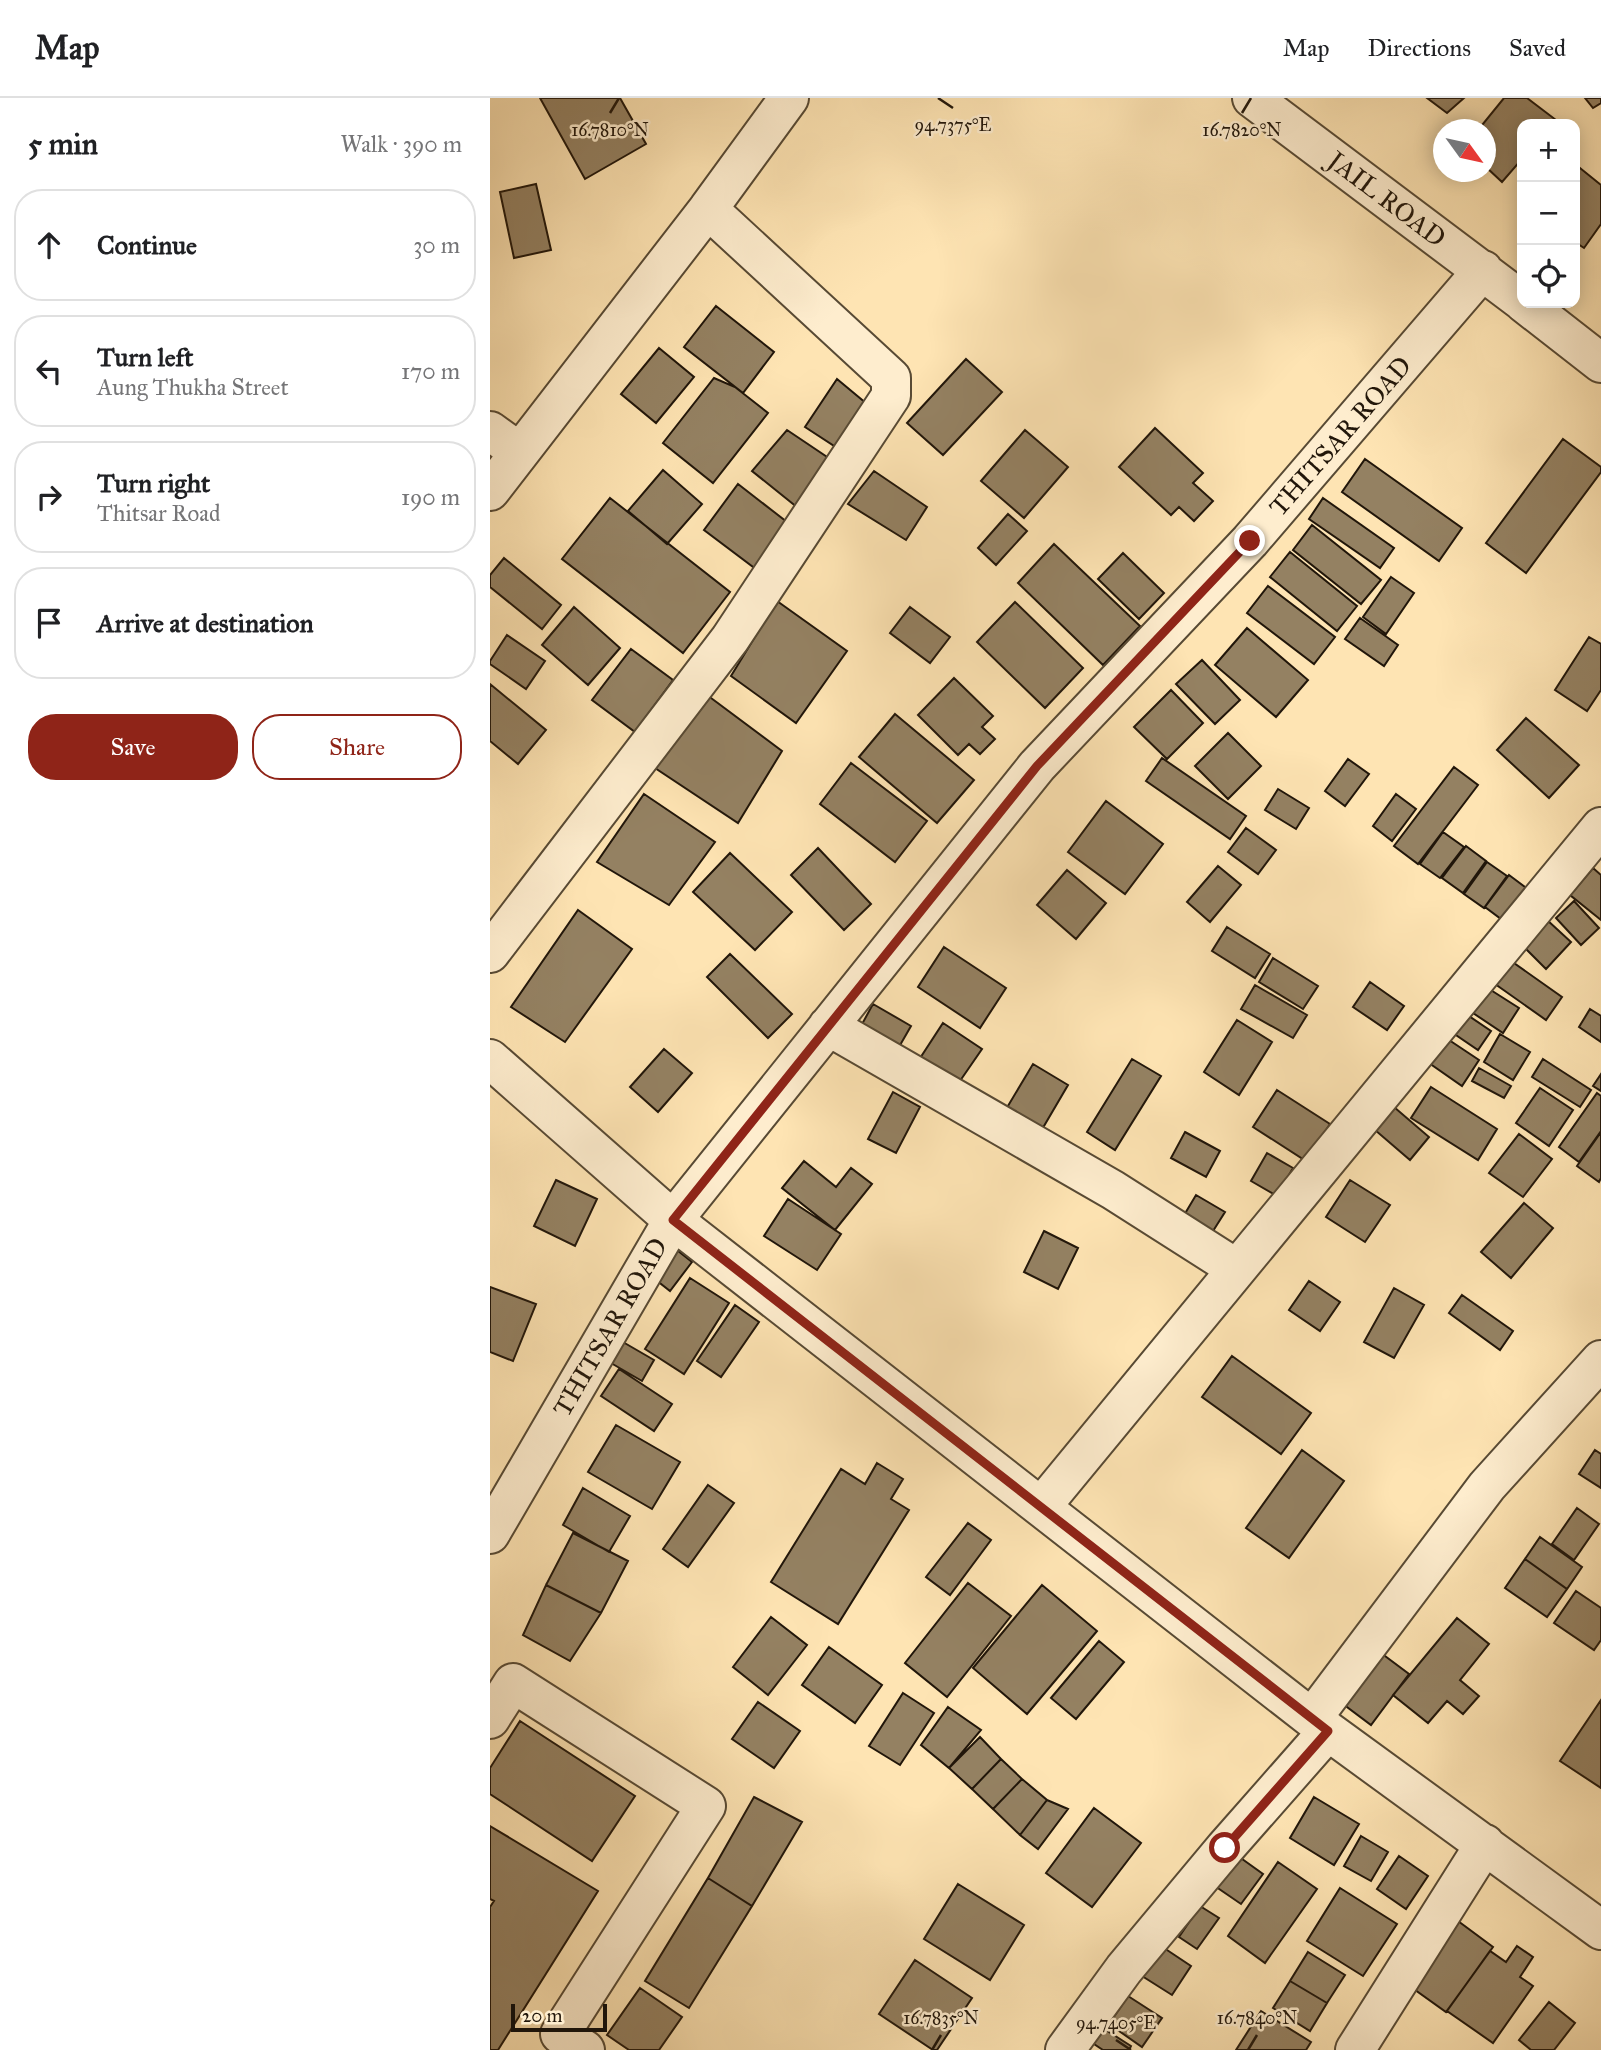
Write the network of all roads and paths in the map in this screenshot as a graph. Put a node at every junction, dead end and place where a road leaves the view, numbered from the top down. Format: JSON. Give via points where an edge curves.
{"nodes":[{"id":1,"x":789,"y":98,"type":"edge"},
{"id":2,"x":1252,"y":98,"type":"edge"},
{"id":3,"x":708,"y":209,"type":"junction"},
{"id":4,"x":1483,"y":270,"type":"junction"},
{"id":5,"x":1517,"y":297,"type":"edge"},
{"id":6,"x":1531,"y":308,"type":"edge"},
{"id":7,"x":1601,"y":363,"type":"edge"},
{"id":8,"x":505,"y":441,"type":"edge"},
{"id":9,"x":490,"y":491,"type":"edge"},
{"id":10,"x":1601,"y":827,"type":"edge"},
{"id":11,"x":490,"y":953,"type":"edge"},
{"id":12,"x":828,"y":1026,"type":"junction"},
{"id":13,"x":490,"y":1059,"type":"edge"},
{"id":14,"x":673,"y":1220,"type":"junction"},
{"id":15,"x":1237,"y":1269,"type":"junction"},
{"id":16,"x":1601,"y":1360,"type":"edge"},
{"id":17,"x":1041,"y":1507,"type":"junction"},
{"id":18,"x":490,"y":1534,"type":"edge"},
{"id":19,"x":490,"y":1718,"type":"edge"},
{"id":20,"x":1321,"y":1724,"type":"junction"},
{"id":21,"x":1485,"y":1844,"type":"junction"},
{"id":22,"x":1601,"y":1930,"type":"edge"},
{"id":23,"x":585,"y":2050,"type":"edge"},
{"id":24,"x":1065,"y":2050,"type":"edge"},
{"id":25,"x":1355,"y":2050,"type":"edge"}],
"edges":[{"from":1,"to":3,"type":"street"},
{"from":2,"to":4,"type":"street","name":"JAIL ROAD"},
{"from":3,"to":8,"type":"street"},
{"from":3,"to":11,"type":"street","via":[[891,378],[891,396],[730,639]]},
{"from":4,"to":5,"type":"street","name":"JAIL ROAD"},
{"from":4,"to":12,"type":"street","name":"THITSAR ROAD","via":[[1250,541],[1037,766]]},
{"from":6,"to":7,"type":"street","name":"JAIL ROAD"},
{"from":8,"to":9,"type":"street"},
{"from":10,"to":15,"type":"street"},
{"from":12,"to":14,"type":"street","name":"THITSAR ROAD"},
{"from":12,"to":15,"type":"street","via":[[1113,1190]]},
{"from":13,"to":14,"type":"street"},
{"from":14,"to":17,"type":"street"},
{"from":14,"to":18,"type":"street","name":"THITSAR ROAD"},
{"from":15,"to":17,"type":"street"},
{"from":16,"to":20,"type":"street","via":[[1487,1486]]},
{"from":17,"to":20,"type":"street"},
{"from":19,"to":23,"type":"street","via":[[513,1683],[706,1806],[560,2034]]},
{"from":20,"to":21,"type":"street"},
{"from":20,"to":24,"type":"street","via":[[1124,1969]]},
{"from":21,"to":22,"type":"street"},
{"from":21,"to":25,"type":"street"}]}
